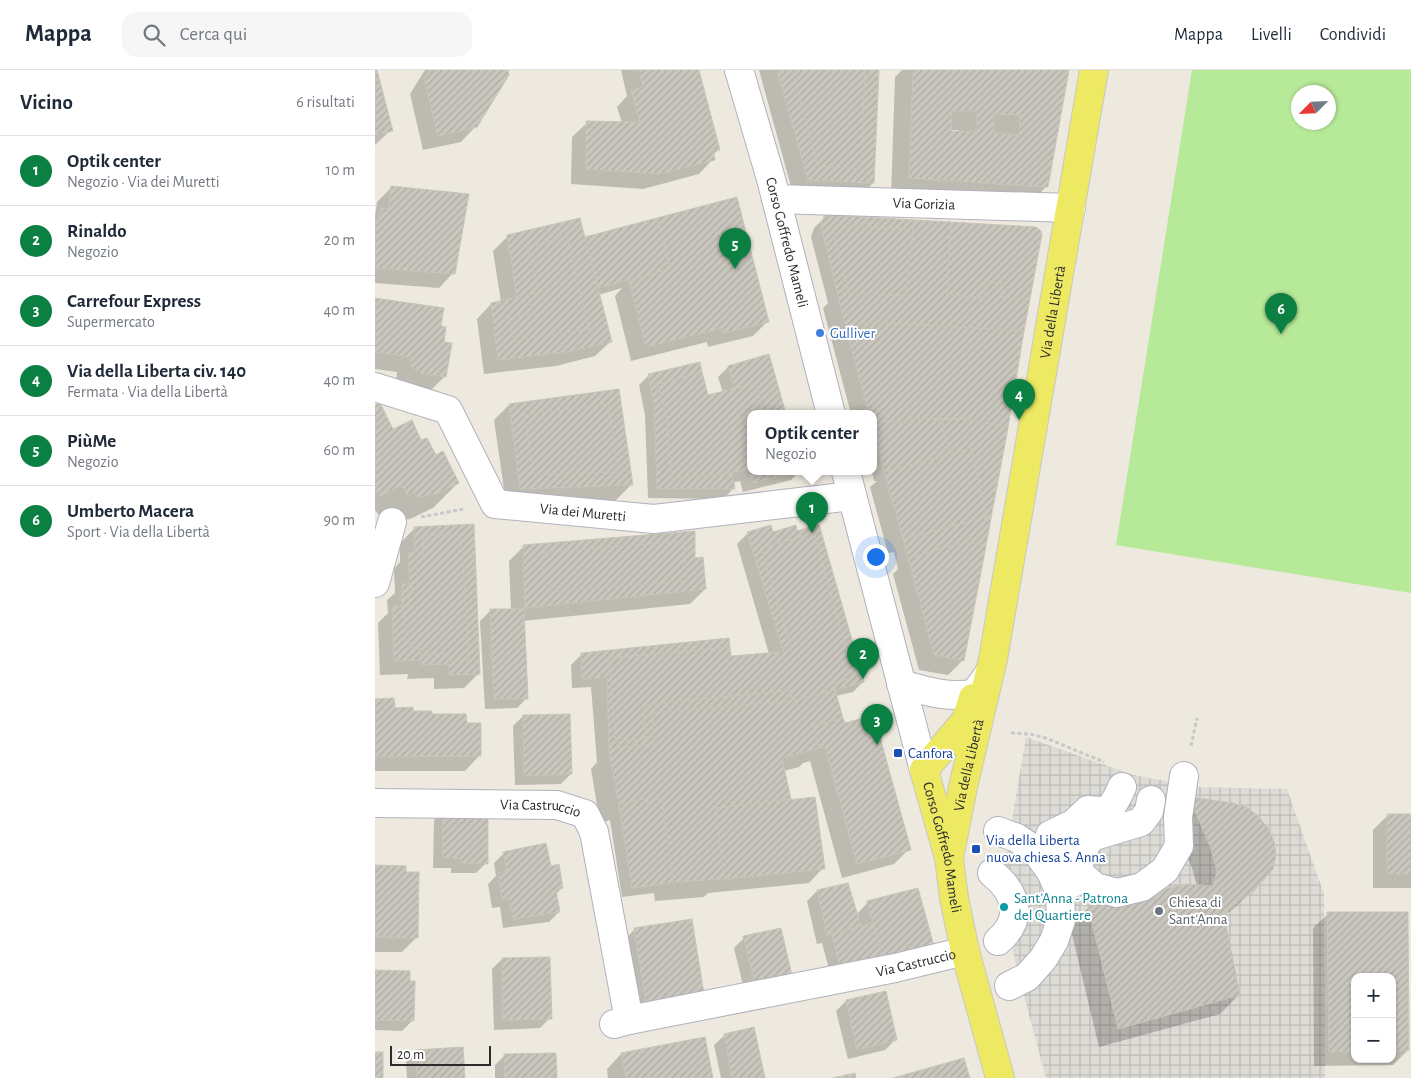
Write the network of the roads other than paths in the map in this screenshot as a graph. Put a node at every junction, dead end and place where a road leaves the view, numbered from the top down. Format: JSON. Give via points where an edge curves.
{"nodes":[{"id":1,"x":739,"y":70,"type":"edge"},
{"id":2,"x":1094,"y":70,"type":"edge"},
{"id":3,"x":776,"y":199,"type":"junction"},
{"id":4,"x":1071,"y":208,"type":"junction"},
{"id":5,"x":375,"y":387,"type":"edge"},
{"id":6,"x":830,"y":410,"type":"edge"},
{"id":7,"x":849,"y":484,"type":"edge"},
{"id":8,"x":392,"y":522,"type":"road end"},
{"id":9,"x":375,"y":583,"type":"edge"},
{"id":10,"x":982,"y":682,"type":"junction"},
{"id":11,"x":901,"y":684,"type":"junction"},
{"id":12,"x":924,"y":770,"type":"junction"},
{"id":13,"x":1184,"y":776,"type":"dead end"},
{"id":14,"x":1122,"y":787,"type":"dead end"},
{"id":15,"x":1151,"y":800,"type":"dead end"},
{"id":16,"x":375,"y":803,"type":"edge"},
{"id":17,"x":998,"y":831,"type":"dead end"},
{"id":18,"x":949,"y":858,"type":"junction"},
{"id":19,"x":1077,"y":871,"type":"junction"},
{"id":20,"x":992,"y":874,"type":"dead end"},
{"id":21,"x":1060,"y":893,"type":"junction"},
{"id":22,"x":998,"y":941,"type":"dead end"},
{"id":23,"x":965,"y":951,"type":"junction"},
{"id":24,"x":1009,"y":986,"type":"dead end"},
{"id":25,"x":1000,"y":1078,"type":"edge"}],
"edges":[{"from":1,"to":3,"type":"street","name":"Corso Goffredo Mameli"},
{"from":2,"to":4,"type":"main road","name":"Via della Libertà"},
{"from":3,"to":4,"type":"street","name":"Via Gorizia"},
{"from":3,"to":6,"type":"street","name":"Corso Goffredo Mameli"},
{"from":4,"to":10,"type":"main road","name":"Via della Libertà"},
{"from":5,"to":7,"type":"street","name":"Via dei Muretti","via":[[448,410],[495,504],[654,519]]},
{"from":7,"to":11,"type":"street","name":"Corso Goffredo Mameli"},
{"from":8,"to":9,"type":"street"},
{"from":10,"to":11,"type":"street","via":[[961,696]]},
{"from":10,"to":12,"type":"main road","name":"Via della Libertà","via":[[965,720]]},
{"from":10,"to":18,"type":"main road","name":"Via della Libertà"},
{"from":11,"to":12,"type":"street","name":"Corso Goffredo Mameli"},
{"from":12,"to":18,"type":"main road","name":"Corso Goffredo Mameli"},
{"from":13,"to":19,"type":"street","via":[[1178,817],[1179,846],[1165,870],[1142,888],[1117,893],[1095,887]]},
{"from":14,"to":19,"type":"street","via":[[1117,800],[1107,810],[1088,810],[1073,824],[1050,836],[1062,845]]},
{"from":15,"to":19,"type":"street","via":[[1149,811],[1141,822],[1091,837]]},
{"from":16,"to":23,"type":"street","name":"Via Castruccio","via":[[557,805],[585,814],[594,832],[621,1022]]},
{"from":17,"to":21,"type":"street","via":[[1036,850]]},
{"from":18,"to":23,"type":"main road","name":"Corso Goffredo Mameli"},
{"from":19,"to":21,"type":"street","via":[[1073,883]]},
{"from":20,"to":22,"type":"street","via":[[1002,881],[1015,904],[1014,921]]},
{"from":21,"to":24,"type":"street","via":[[1061,920],[1054,942],[1027,977]]},
{"from":23,"to":25,"type":"main road","name":"Corso Goffredo Mameli"}]}
